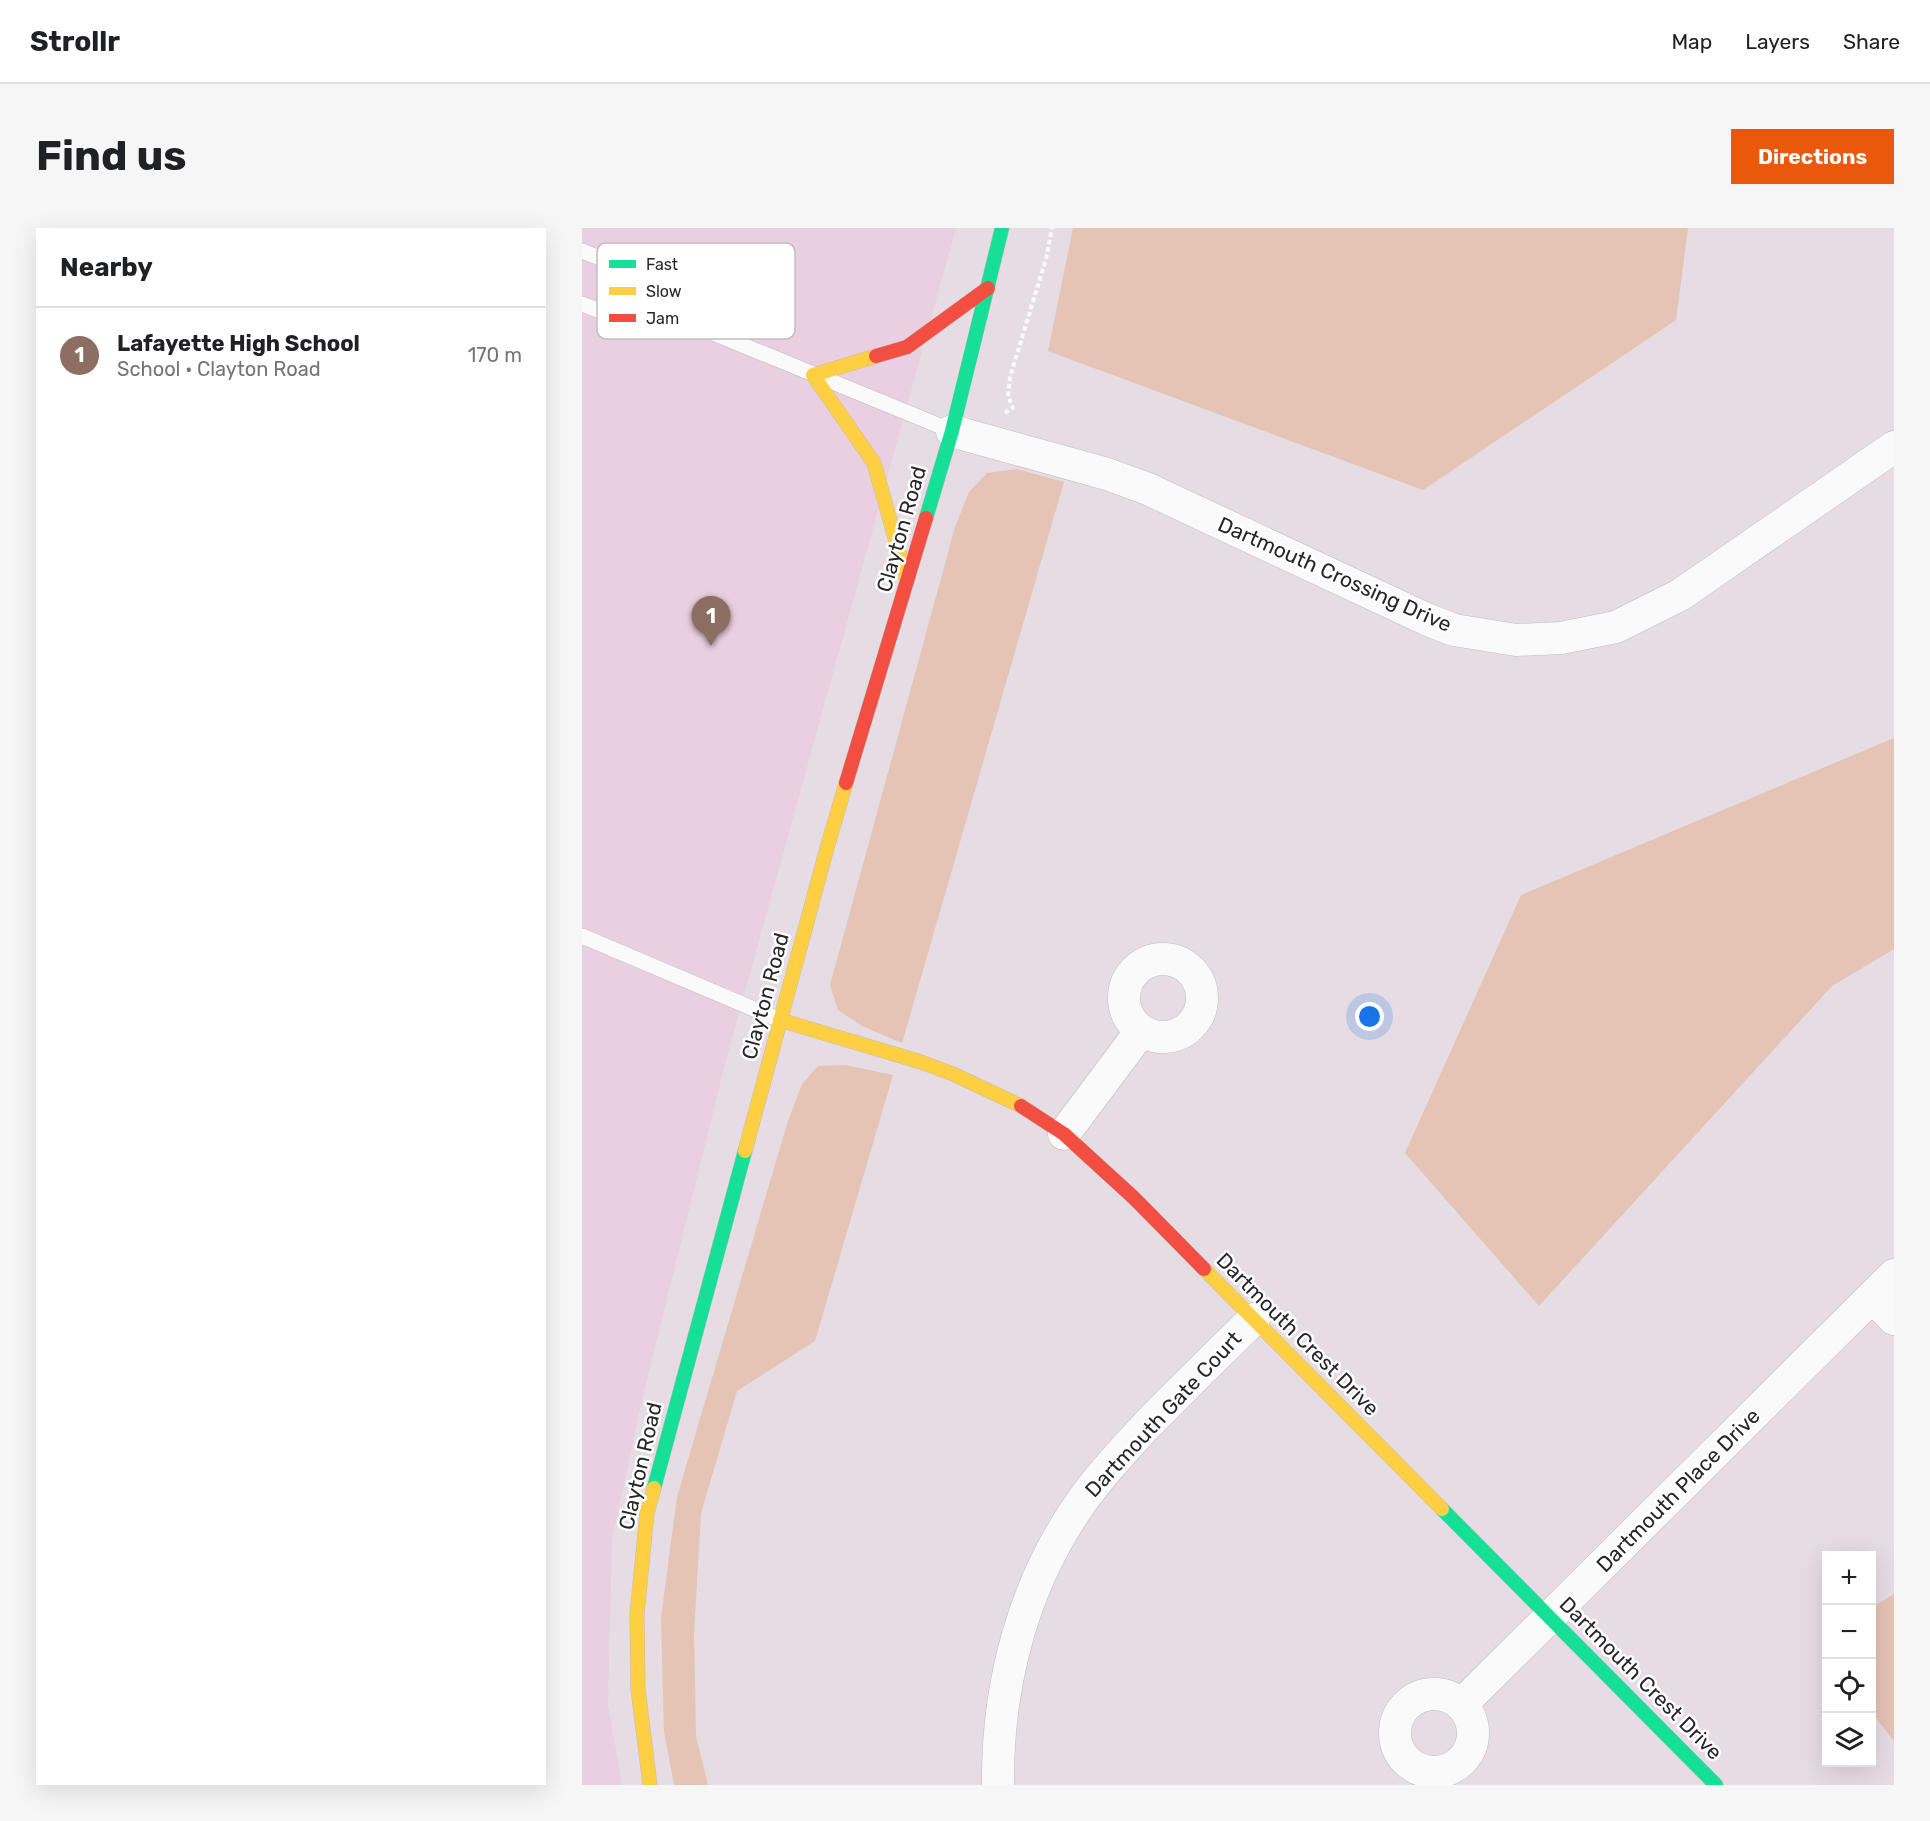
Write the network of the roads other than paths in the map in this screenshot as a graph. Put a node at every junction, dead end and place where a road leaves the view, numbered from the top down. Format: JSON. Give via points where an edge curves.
{"nodes":[{"id":1,"x":1002,"y":228,"type":"edge"},
{"id":2,"x":582,"y":251,"type":"edge"},
{"id":3,"x":597,"y":257,"type":"edge"},
{"id":4,"x":987,"y":288,"type":"junction"},
{"id":5,"x":582,"y":304,"type":"edge"},
{"id":6,"x":597,"y":311,"type":"edge"},
{"id":7,"x":727,"y":339,"type":"edge"},
{"id":8,"x":813,"y":375,"type":"junction"},
{"id":9,"x":952,"y":431,"type":"junction"},
{"id":10,"x":1894,"y":447,"type":"edge"},
{"id":11,"x":908,"y":582,"type":"junction"},
{"id":12,"x":582,"y":936,"type":"edge"},
{"id":13,"x":780,"y":1020,"type":"junction"},
{"id":14,"x":1141,"y":1031,"type":"dead end"},
{"id":15,"x":1064,"y":1134,"type":"junction"},
{"id":16,"x":1894,"y":1275,"type":"edge"},
{"id":17,"x":1872,"y":1297,"type":"junction"},
{"id":18,"x":1254,"y":1319,"type":"junction"},
{"id":19,"x":1894,"y":1319,"type":"edge"},
{"id":20,"x":1550,"y":1617,"type":"junction"},
{"id":21,"x":1461,"y":1705,"type":"dead end"},
{"id":22,"x":650,"y":1785,"type":"edge"},
{"id":23,"x":998,"y":1785,"type":"edge"},
{"id":24,"x":1716,"y":1785,"type":"edge"}],
"edges":[{"from":1,"to":4,"type":"main road","name":"Clayton Road"},
{"from":2,"to":3,"type":"lane"},
{"from":4,"to":8,"type":"main road","via":[[907,347]]},
{"from":4,"to":9,"type":"main road","name":"Clayton Road"},
{"from":5,"to":6,"type":"lane"},
{"from":7,"to":8,"type":"lane"},
{"from":8,"to":9,"type":"lane"},
{"from":8,"to":11,"type":"main road","via":[[874,463]]},
{"from":9,"to":10,"type":"street","name":"Dartmouth Crossing Drive","via":[[1148,489],[1426,619],[1454,630],[1516,640],[1561,639],[1616,627],[1680,595]]},
{"from":9,"to":11,"type":"main road","name":"Clayton Road"},
{"from":11,"to":13,"type":"main road","name":"Clayton Road","via":[[827,848]]},
{"from":12,"to":13,"type":"lane"},
{"from":13,"to":15,"type":"main road","name":"Dartmouth Crest Drive","via":[[953,1074],[1020,1105]]},
{"from":13,"to":22,"type":"main road","name":"Clayton Road","via":[[647,1513],[637,1614],[638,1689]]},
{"from":14,"to":15,"type":"street"},
{"from":15,"to":18,"type":"main road","name":"Dartmouth Crest Drive"},
{"from":16,"to":17,"type":"street","name":"Dartmouth Place Drive"},
{"from":17,"to":19,"type":"street"},
{"from":17,"to":20,"type":"street","name":"Dartmouth Place Drive"},
{"from":18,"to":20,"type":"main road","name":"Dartmouth Crest Drive"},
{"from":18,"to":23,"type":"street","name":"Dartmouth Gate Court","via":[[1118,1457],[1081,1502],[1058,1539],[1034,1588],[1010,1663],[1001,1708]]},
{"from":20,"to":21,"type":"street","name":"Dartmouth Place Drive"},
{"from":20,"to":24,"type":"main road","name":"Dartmouth Crest Drive"}]}
